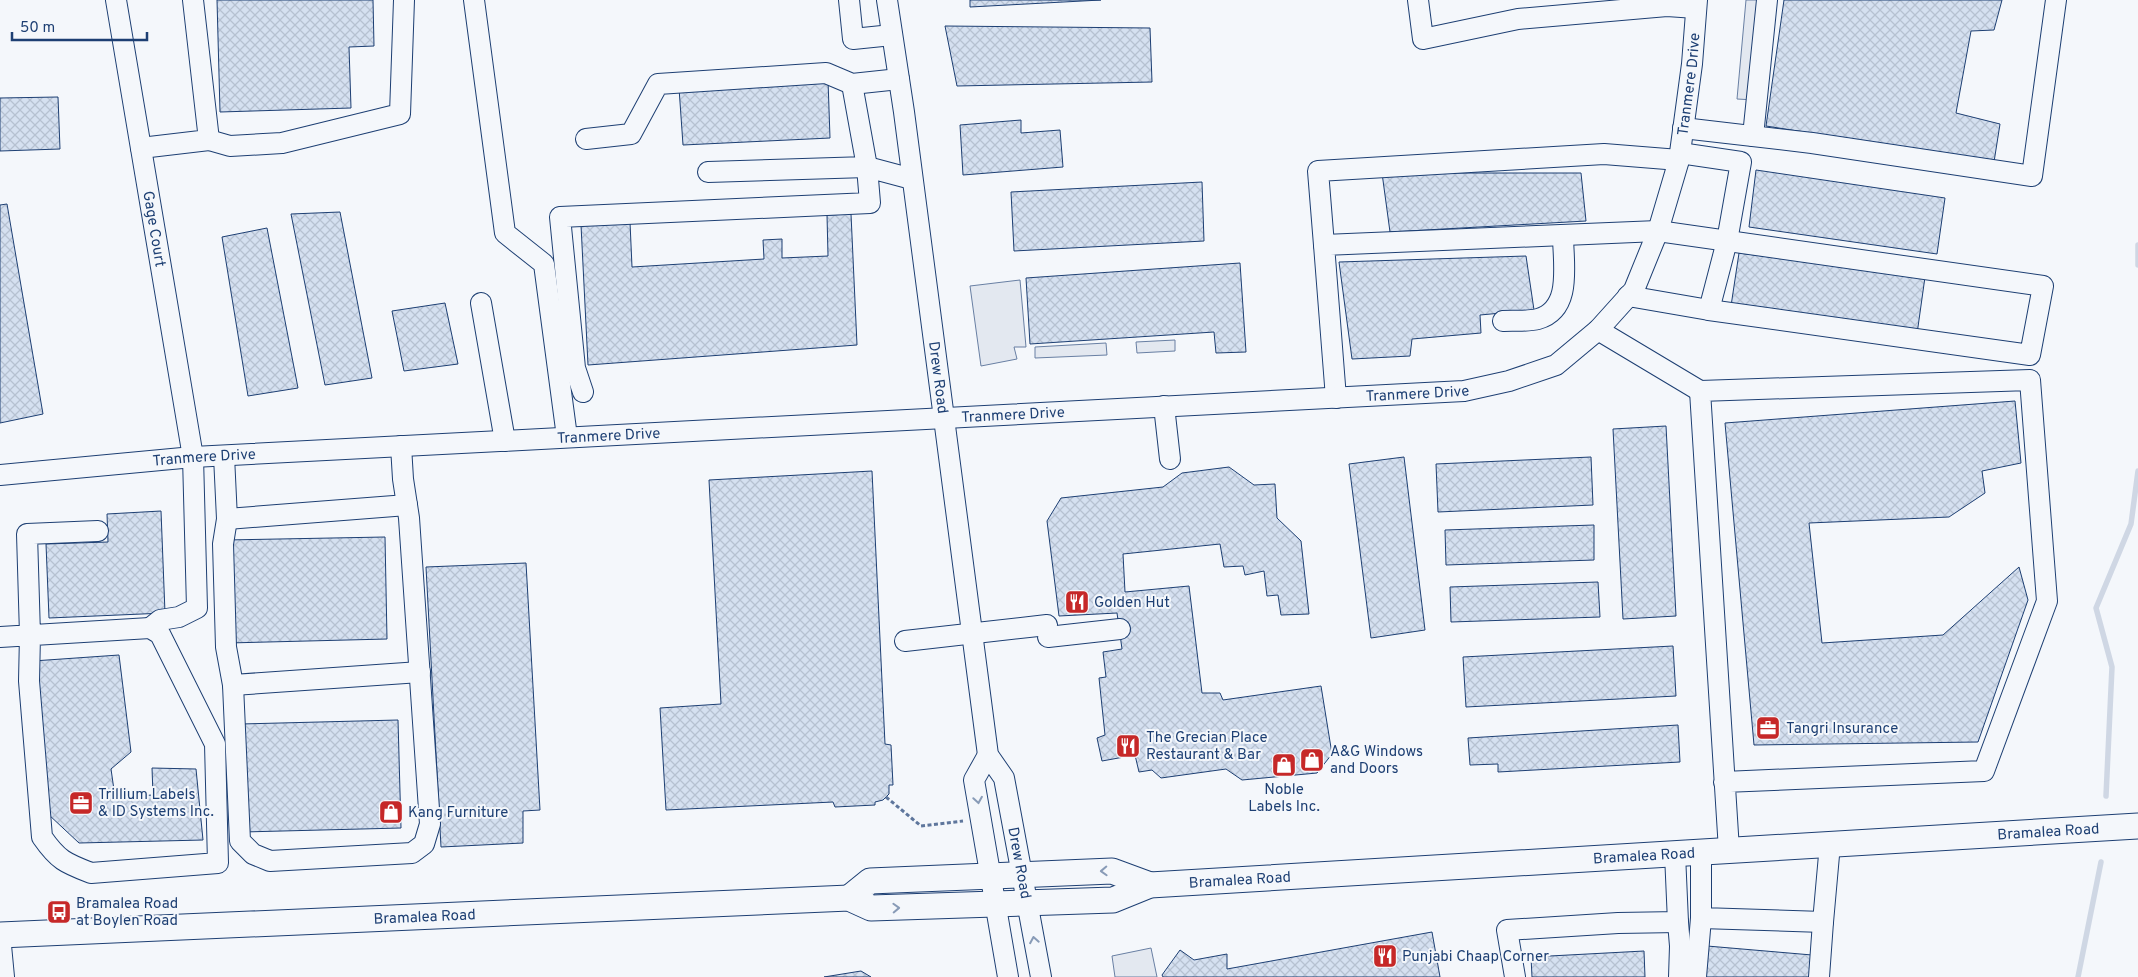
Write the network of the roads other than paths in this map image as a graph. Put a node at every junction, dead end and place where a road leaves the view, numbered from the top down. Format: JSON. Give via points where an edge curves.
{"nodes":[{"id":1,"x":116,"y":0,"type":"edge"},
{"id":2,"x":193,"y":0,"type":"edge"},
{"id":3,"x":404,"y":0,"type":"edge"},
{"id":4,"x":474,"y":0,"type":"edge"},
{"id":5,"x":849,"y":0,"type":"edge"},
{"id":6,"x":888,"y":0,"type":"edge"},
{"id":7,"x":1418,"y":0,"type":"edge"},
{"id":8,"x":1767,"y":0,"type":"edge"},
{"id":9,"x":2056,"y":0,"type":"edge"},
{"id":10,"x":1697,"y":4,"type":"edge"},
{"id":11,"x":892,"y":35,"type":"junction"},
{"id":12,"x":899,"y":79,"type":"junction"},
{"id":13,"x":852,"y":84,"type":"junction"},
{"id":14,"x":1682,"y":128,"type":"junction"},
{"id":15,"x":1753,"y":136,"type":"junction"},
{"id":16,"x":209,"y":140,"type":"junction"},
{"id":17,"x":586,"y":140,"type":"dead end"},
{"id":18,"x":141,"y":148,"type":"junction"},
{"id":19,"x":1679,"y":156,"type":"junction"},
{"id":20,"x":868,"y":167,"type":"junction"},
{"id":21,"x":708,"y":172,"type":"dead end"},
{"id":22,"x":912,"y":179,"type":"junction"},
{"id":23,"x":1658,"y":231,"type":"junction"},
{"id":24,"x":1563,"y":235,"type":"junction"},
{"id":25,"x":1727,"y":241,"type":"junction"},
{"id":26,"x":1324,"y":245,"type":"junction"},
{"id":27,"x":1628,"y":296,"type":"junction"},
{"id":28,"x":482,"y":303,"type":"dead end"},
{"id":29,"x":1709,"y":310,"type":"junction"},
{"id":30,"x":1503,"y":321,"type":"dead end"},
{"id":31,"x":1598,"y":330,"type":"junction"},
{"id":32,"x":1700,"y":391,"type":"junction"},
{"id":33,"x":583,"y":392,"type":"dead end"},
{"id":34,"x":1336,"y":398,"type":"junction"},
{"id":35,"x":1164,"y":406,"type":"junction"},
{"id":36,"x":944,"y":417,"type":"junction"},
{"id":37,"x":567,"y":437,"type":"junction"},
{"id":38,"x":505,"y":441,"type":"junction"},
{"id":39,"x":400,"y":446,"type":"junction"},
{"id":40,"x":224,"y":456,"type":"junction"},
{"id":41,"x":193,"y":458,"type":"junction"},
{"id":42,"x":1170,"y":459,"type":"dead end"},
{"id":43,"x":0,"y":475,"type":"edge"},
{"id":44,"x":407,"y":504,"type":"junction"},
{"id":45,"x":227,"y":519,"type":"junction"},
{"id":46,"x":98,"y":531,"type":"dead end"},
{"id":47,"x":150,"y":628,"type":"junction"},
{"id":48,"x":1120,"y":629,"type":"dead end"},
{"id":49,"x":30,"y":635,"type":"junction"},
{"id":50,"x":972,"y":635,"type":"junction"},
{"id":51,"x":0,"y":637,"type":"edge"},
{"id":52,"x":905,"y":641,"type":"dead end"},
{"id":53,"x":420,"y":672,"type":"junction"},
{"id":54,"x":233,"y":685,"type":"junction"},
{"id":55,"x":988,"y":755,"type":"junction"},
{"id":56,"x":1724,"y":782,"type":"junction"},
{"id":57,"x":2138,"y":826,"type":"edge"},
{"id":58,"x":1830,"y":844,"type":"junction"},
{"id":59,"x":1729,"y":850,"type":"junction"},
{"id":60,"x":1701,"y":852,"type":"junction"},
{"id":61,"x":1675,"y":854,"type":"junction"},
{"id":62,"x":1021,"y":875,"type":"junction"},
{"id":63,"x":990,"y":876,"type":"junction"},
{"id":64,"x":1150,"y":885,"type":"junction"},
{"id":65,"x":849,"y":898,"type":"junction"},
{"id":66,"x":1027,"y":904,"type":"junction"},
{"id":67,"x":996,"y":905,"type":"junction"},
{"id":68,"x":1701,"y":918,"type":"junction"},
{"id":69,"x":1678,"y":922,"type":"junction"},
{"id":70,"x":1823,"y":922,"type":"junction"},
{"id":71,"x":0,"y":935,"type":"edge"},
{"id":72,"x":4,"y":977,"type":"edge"},
{"id":73,"x":1008,"y":977,"type":"edge"},
{"id":74,"x":1041,"y":977,"type":"edge"},
{"id":75,"x":1515,"y":977,"type":"edge"},
{"id":76,"x":1679,"y":977,"type":"edge"},
{"id":77,"x":1696,"y":977,"type":"edge"},
{"id":78,"x":1819,"y":977,"type":"edge"}],
"edges":[{"from":1,"to":18,"type":"street","name":"Gage Court"},
{"from":2,"to":16,"type":"street"},
{"from":3,"to":16,"type":"street","via":[[400,114],[282,143],[230,146]]},
{"from":4,"to":37,"type":"street","via":[[506,233],[544,264]]},
{"from":5,"to":11,"type":"street","via":[[853,39]]},
{"from":6,"to":11,"type":"street","name":"Drew Road"},
{"from":7,"to":10,"type":"street","via":[[1423,39],[1518,19]]},
{"from":8,"to":15,"type":"street"},
{"from":9,"to":15,"type":"street","via":[[2032,176]]},
{"from":10,"to":14,"type":"street","name":"Tranmere Drive"},
{"from":11,"to":12,"type":"street","name":"Drew Road"},
{"from":12,"to":13,"type":"street"},
{"from":12,"to":22,"type":"street","name":"Drew Road"},
{"from":13,"to":17,"type":"street","via":[[826,72],[658,84],[630,134]]},
{"from":13,"to":20,"type":"street"},
{"from":14,"to":15,"type":"street"},
{"from":14,"to":19,"type":"street","name":"Tranmere Drive"},
{"from":16,"to":18,"type":"street"},
{"from":18,"to":41,"type":"street","name":"Gage Court"},
{"from":19,"to":23,"type":"street","name":"Tranmere Drive"},
{"from":19,"to":25,"type":"street","via":[[1742,162]]},
{"from":19,"to":26,"type":"street","via":[[1604,154],[1318,171]]},
{"from":20,"to":21,"type":"street"},
{"from":20,"to":22,"type":"street"},
{"from":20,"to":33,"type":"street","via":[[870,203],[560,217],[575,368]]},
{"from":22,"to":36,"type":"street","name":"Drew Road"},
{"from":23,"to":24,"type":"street"},
{"from":23,"to":25,"type":"street"},
{"from":23,"to":27,"type":"street","name":"Tranmere Drive","via":[[1634,290]]},
{"from":24,"to":26,"type":"street"},
{"from":24,"to":30,"type":"street","via":[[1563,295],[1556,310],[1537,320]]},
{"from":25,"to":29,"type":"street"},
{"from":25,"to":29,"type":"street","via":[[2043,286],[2030,355]]},
{"from":26,"to":34,"type":"street"},
{"from":27,"to":29,"type":"street"},
{"from":27,"to":31,"type":"street","name":"Tranmere Drive"},
{"from":28,"to":38,"type":"street"},
{"from":31,"to":32,"type":"street"},
{"from":31,"to":34,"type":"street","name":"Tranmere Drive","via":[[1556,365],[1509,381],[1464,391]]},
{"from":32,"to":56,"type":"street"},
{"from":32,"to":56,"type":"street","via":[[2030,380],[2047,601],[1984,771]]},
{"from":34,"to":35,"type":"street","name":"Tranmere Drive"},
{"from":35,"to":36,"type":"street","name":"Tranmere Drive"},
{"from":35,"to":42,"type":"street"},
{"from":36,"to":37,"type":"street","name":"Tranmere Drive"},
{"from":36,"to":50,"type":"street","name":"Drew Road"},
{"from":37,"to":38,"type":"street","name":"Tranmere Drive"},
{"from":38,"to":39,"type":"street","name":"Tranmere Drive"},
{"from":39,"to":40,"type":"street","name":"Tranmere Drive"},
{"from":39,"to":44,"type":"street"},
{"from":40,"to":41,"type":"street","name":"Tranmere Drive"},
{"from":40,"to":45,"type":"street"},
{"from":41,"to":43,"type":"street","name":"Tranmere Drive"},
{"from":41,"to":47,"type":"street","name":"Gage Court","via":[[197,608],[179,617],[160,620]]},
{"from":44,"to":45,"type":"street"},
{"from":44,"to":53,"type":"street"},
{"from":45,"to":54,"type":"street","via":[[223,544],[226,647]]},
{"from":46,"to":49,"type":"street","via":[[27,534]]},
{"from":47,"to":49,"type":"street"},
{"from":47,"to":49,"type":"street","via":[[160,634],[215,744],[218,862],[91,873],[54,854],[42,837],[29,681]]},
{"from":48,"to":50,"type":"street"},
{"from":49,"to":51,"type":"street"},
{"from":50,"to":52,"type":"street"},
{"from":50,"to":55,"type":"street","name":"Drew Road"},
{"from":53,"to":54,"type":"street"},
{"from":53,"to":54,"type":"street","via":[[430,824],[424,844],[412,853],[270,861],[253,854],[240,842]]},
{"from":55,"to":62,"type":"street","name":"Drew Road","via":[[1004,778]]},
{"from":55,"to":63,"type":"street","name":"Drew Road","one_way":true,"via":[[974,780]]},
{"from":56,"to":59,"type":"street"},
{"from":57,"to":58,"type":"main road","name":"Bramalea Road"},
{"from":58,"to":59,"type":"main road","name":"Bramalea Road"},
{"from":58,"to":70,"type":"street"},
{"from":59,"to":60,"type":"main road","name":"Bramalea Road"},
{"from":60,"to":61,"type":"main road","name":"Bramalea Road"},
{"from":60,"to":68,"type":"street"},
{"from":61,"to":64,"type":"main road","name":"Bramalea Road"},
{"from":61,"to":69,"type":"street"},
{"from":62,"to":63,"type":"main road","name":"Bramalea Road"},
{"from":64,"to":62,"type":"main road","name":"Bramalea Road","one_way":true,"via":[[1112,871]]},
{"from":62,"to":66,"type":"street","name":"Drew Road"},
{"from":63,"to":65,"type":"main road","name":"Bramalea Road","via":[[870,881]]},
{"from":63,"to":67,"type":"street","name":"Drew Road"},
{"from":64,"to":66,"type":"main road","name":"Bramalea Road","via":[[1113,900]]},
{"from":65,"to":67,"type":"main road","name":"Bramalea Road","one_way":true,"via":[[871,908]]},
{"from":65,"to":71,"type":"main road","name":"Bramalea Road"},
{"from":66,"to":67,"type":"main road","name":"Bramalea Road"},
{"from":74,"to":66,"type":"street","name":"Drew Road","one_way":true},
{"from":67,"to":73,"type":"street","name":"Drew Road"},
{"from":68,"to":70,"type":"street"},
{"from":68,"to":77,"type":"street"},
{"from":69,"to":75,"type":"street","via":[[1507,930]]},
{"from":69,"to":76,"type":"street"},
{"from":70,"to":78,"type":"street"},
{"from":71,"to":72,"type":"street"}]}
